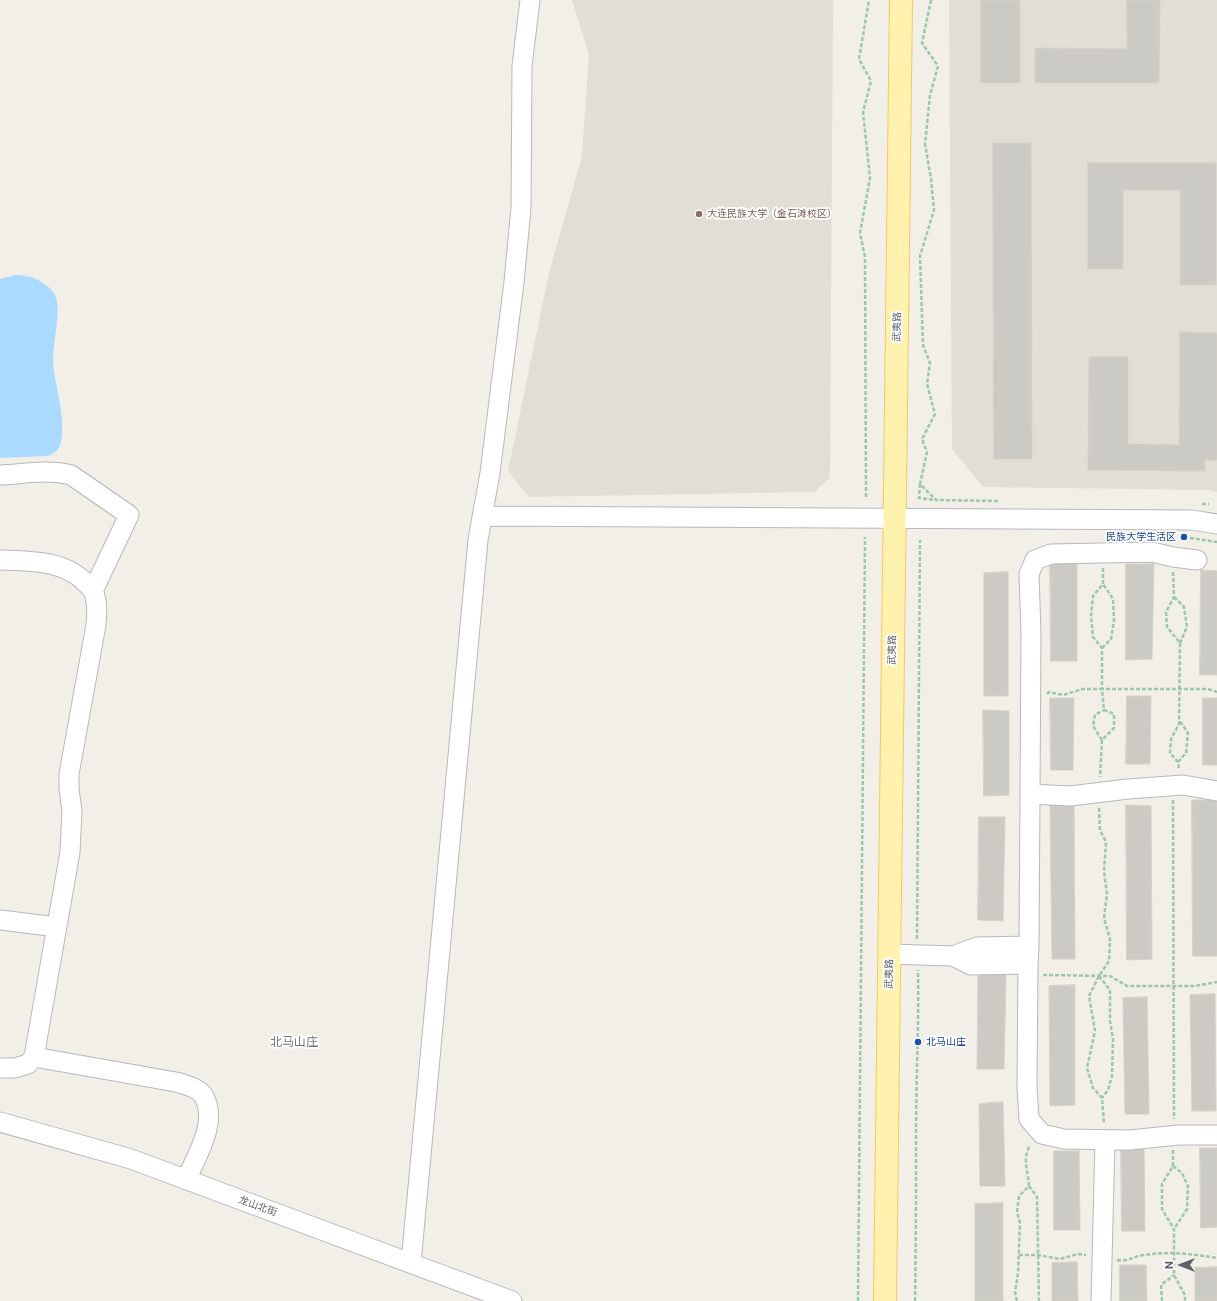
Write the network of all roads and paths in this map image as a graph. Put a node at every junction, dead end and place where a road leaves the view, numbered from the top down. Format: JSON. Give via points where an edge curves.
{"nodes":[{"id":1,"x":530,"y":0,"type":"edge"},
{"id":2,"x":869,"y":0,"type":"edge"},
{"id":3,"x":901,"y":0,"type":"edge"},
{"id":4,"x":931,"y":0,"type":"edge"},
{"id":5,"x":0,"y":475,"type":"edge"},
{"id":6,"x":920,"y":484,"type":"junction"},
{"id":7,"x":866,"y":497,"type":"dead end"},
{"id":8,"x":936,"y":500,"type":"junction"},
{"id":9,"x":1006,"y":501,"type":"dead end"},
{"id":10,"x":1202,"y":504,"type":"dead end"},
{"id":11,"x":1209,"y":504,"type":"dead end"},
{"id":12,"x":482,"y":516,"type":"junction"},
{"id":13,"x":894,"y":518,"type":"junction"},
{"id":14,"x":1217,"y":524,"type":"edge"},
{"id":15,"x":865,"y":537,"type":"dead end"},
{"id":16,"x":920,"y":540,"type":"dead end"},
{"id":17,"x":1103,"y":553,"type":"junction"},
{"id":18,"x":1173,"y":557,"type":"junction"},
{"id":19,"x":0,"y":560,"type":"edge"},
{"id":20,"x":1197,"y":560,"type":"dead end"},
{"id":21,"x":1103,"y":584,"type":"junction"},
{"id":22,"x":93,"y":591,"type":"junction"},
{"id":23,"x":1174,"y":597,"type":"junction"},
{"id":24,"x":1180,"y":643,"type":"junction"},
{"id":25,"x":1102,"y":648,"type":"junction"},
{"id":26,"x":1102,"y":688,"type":"junction"},
{"id":27,"x":1179,"y":689,"type":"junction"},
{"id":28,"x":1217,"y":692,"type":"edge"},
{"id":29,"x":1030,"y":702,"type":"junction"},
{"id":30,"x":1104,"y":710,"type":"junction"},
{"id":31,"x":1179,"y":720,"type":"junction"},
{"id":32,"x":1102,"y":740,"type":"junction"},
{"id":33,"x":1178,"y":762,"type":"junction"},
{"id":34,"x":1176,"y":786,"type":"junction"},
{"id":35,"x":1217,"y":791,"type":"edge"},
{"id":36,"x":1099,"y":793,"type":"junction"},
{"id":37,"x":1030,"y":794,"type":"junction"},
{"id":38,"x":0,"y":920,"type":"edge"},
{"id":39,"x":57,"y":927,"type":"junction"},
{"id":40,"x":889,"y":954,"type":"junction"},
{"id":41,"x":917,"y":955,"type":"junction"},
{"id":42,"x":1028,"y":960,"type":"junction"},
{"id":43,"x":1099,"y":976,"type":"junction"},
{"id":44,"x":1217,"y":982,"type":"edge"},
{"id":45,"x":1174,"y":985,"type":"junction"},
{"id":46,"x":34,"y":1057,"type":"junction"},
{"id":47,"x":0,"y":1068,"type":"edge"},
{"id":48,"x":1102,"y":1098,"type":"junction"},
{"id":49,"x":0,"y":1122,"type":"edge"},
{"id":50,"x":1039,"y":1130,"type":"junction"},
{"id":51,"x":1217,"y":1135,"type":"edge"},
{"id":52,"x":1174,"y":1136,"type":"junction"},
{"id":53,"x":1105,"y":1140,"type":"junction"},
{"id":54,"x":1173,"y":1166,"type":"junction"},
{"id":55,"x":186,"y":1180,"type":"junction"},
{"id":56,"x":1029,"y":1186,"type":"junction"},
{"id":57,"x":1174,"y":1229,"type":"junction"},
{"id":58,"x":411,"y":1264,"type":"junction"},
{"id":59,"x":1174,"y":1275,"type":"junction"},
{"id":60,"x":512,"y":1301,"type":"edge"},
{"id":61,"x":858,"y":1301,"type":"edge"},
{"id":62,"x":885,"y":1301,"type":"edge"},
{"id":63,"x":915,"y":1301,"type":"edge"},
{"id":64,"x":1017,"y":1301,"type":"edge"},
{"id":65,"x":1039,"y":1301,"type":"edge"},
{"id":66,"x":1101,"y":1301,"type":"edge"},
{"id":67,"x":1162,"y":1301,"type":"edge"},
{"id":68,"x":1185,"y":1301,"type":"edge"}],
"edges":[{"from":1,"to":12,"type":"street","via":[[522,66],[520,215],[514,282],[490,473]]},
{"from":2,"to":7,"type":"path","via":[[859,59],[871,81],[863,112],[870,178],[860,233],[865,257]]},
{"from":3,"to":13,"type":"main road","name":"武夷路"},
{"from":4,"to":6,"type":"path","via":[[922,44],[938,66],[930,95],[925,144],[934,210],[920,256],[923,346],[930,364],[927,384],[935,414],[922,439],[927,452]]},
{"from":5,"to":22,"type":"street","via":[[50,472],[71,475],[129,515]]},
{"from":6,"to":8,"type":"path"},
{"from":6,"to":8,"type":"path","via":[[919,498]]},
{"from":8,"to":9,"type":"path"},
{"from":10,"to":11,"type":"path"},
{"from":12,"to":13,"type":"street"},
{"from":12,"to":58,"type":"street"},
{"from":13,"to":14,"type":"street","via":[[1192,520]]},
{"from":13,"to":40,"type":"main road","name":"武夷路"},
{"from":15,"to":61,"type":"path"},
{"from":16,"to":41,"type":"path"},
{"from":17,"to":18,"type":"street","via":[[1152,552]]},
{"from":17,"to":21,"type":"path"},
{"from":17,"to":29,"type":"street","via":[[1051,554],[1035,560],[1029,574]]},
{"from":18,"to":20,"type":"street"},
{"from":18,"to":23,"type":"path"},
{"from":19,"to":22,"type":"street","via":[[51,564],[81,578]]},
{"from":21,"to":25,"type":"path","via":[[1113,599],[1114,621],[1111,639]]},
{"from":21,"to":25,"type":"path","via":[[1093,596],[1091,616],[1093,637]]},
{"from":22,"to":39,"type":"street","via":[[97,608],[96,625],[69,774],[72,837]]},
{"from":23,"to":24,"type":"path","via":[[1184,607],[1187,627]]},
{"from":23,"to":24,"type":"path","via":[[1166,612],[1167,627]]},
{"from":24,"to":27,"type":"path"},
{"from":25,"to":26,"type":"path"},
{"from":26,"to":27,"type":"path"},
{"from":26,"to":29,"type":"path","via":[[1083,688],[1063,695],[1049,692],[1038,702]]},
{"from":26,"to":30,"type":"path"},
{"from":27,"to":28,"type":"path","via":[[1208,689]]},
{"from":27,"to":31,"type":"path"},
{"from":29,"to":37,"type":"street"},
{"from":30,"to":32,"type":"path","via":[[1095,715],[1093,726]]},
{"from":30,"to":32,"type":"path","via":[[1114,714],[1114,728]]},
{"from":31,"to":33,"type":"path","via":[[1170,753]]},
{"from":31,"to":33,"type":"path","via":[[1188,733],[1186,753]]},
{"from":32,"to":36,"type":"path"},
{"from":33,"to":34,"type":"path"},
{"from":34,"to":35,"type":"street"},
{"from":34,"to":36,"type":"street"},
{"from":34,"to":45,"type":"path"},
{"from":36,"to":37,"type":"street","via":[[1070,796]]},
{"from":36,"to":43,"type":"path","via":[[1100,830],[1106,842],[1104,871],[1107,894],[1104,918],[1110,939],[1109,961]]},
{"from":37,"to":42,"type":"street"},
{"from":38,"to":39,"type":"street"},
{"from":39,"to":46,"type":"street"},
{"from":40,"to":41,"type":"street"},
{"from":40,"to":62,"type":"main road","name":"武夷路"},
{"from":41,"to":42,"type":"street","via":[[952,956],[971,965]]},
{"from":41,"to":63,"type":"path"},
{"from":42,"to":43,"type":"path","via":[[1040,974]]},
{"from":42,"to":50,"type":"street","via":[[1029,1119]]},
{"from":43,"to":45,"type":"path","via":[[1110,976],[1127,986]]},
{"from":43,"to":48,"type":"path","via":[[1110,990],[1113,1039],[1112,1076],[1108,1090]]},
{"from":43,"to":48,"type":"path","via":[[1089,996],[1095,1031],[1087,1068],[1093,1088]]},
{"from":44,"to":45,"type":"path","via":[[1195,986]]},
{"from":45,"to":52,"type":"path"},
{"from":46,"to":47,"type":"street","via":[[28,1064],[15,1068]]},
{"from":46,"to":55,"type":"street","via":[[176,1082],[189,1085],[202,1094],[208,1108],[208,1131]]},
{"from":48,"to":53,"type":"path"},
{"from":49,"to":55,"type":"street","name":"龙山北街","via":[[131,1159]]},
{"from":50,"to":53,"type":"street","via":[[1042,1134],[1064,1140]]},
{"from":50,"to":56,"type":"path","via":[[1027,1151],[1025,1165]]},
{"from":51,"to":52,"type":"street"},
{"from":52,"to":53,"type":"street"},
{"from":52,"to":54,"type":"path"},
{"from":53,"to":66,"type":"street"},
{"from":54,"to":57,"type":"path","via":[[1162,1184],[1162,1209]]},
{"from":54,"to":57,"type":"path","via":[[1182,1173],[1188,1186],[1187,1209]]},
{"from":55,"to":58,"type":"street","name":"龙山北街"},
{"from":56,"to":64,"type":"path","via":[[1019,1196],[1017,1212],[1020,1224],[1015,1292]]},
{"from":56,"to":65,"type":"path","via":[[1037,1197]]},
{"from":57,"to":59,"type":"path"},
{"from":58,"to":60,"type":"street","name":"龙山北街"},
{"from":59,"to":67,"type":"path","via":[[1161,1284]]},
{"from":59,"to":68,"type":"path","via":[[1185,1295]]}]}
